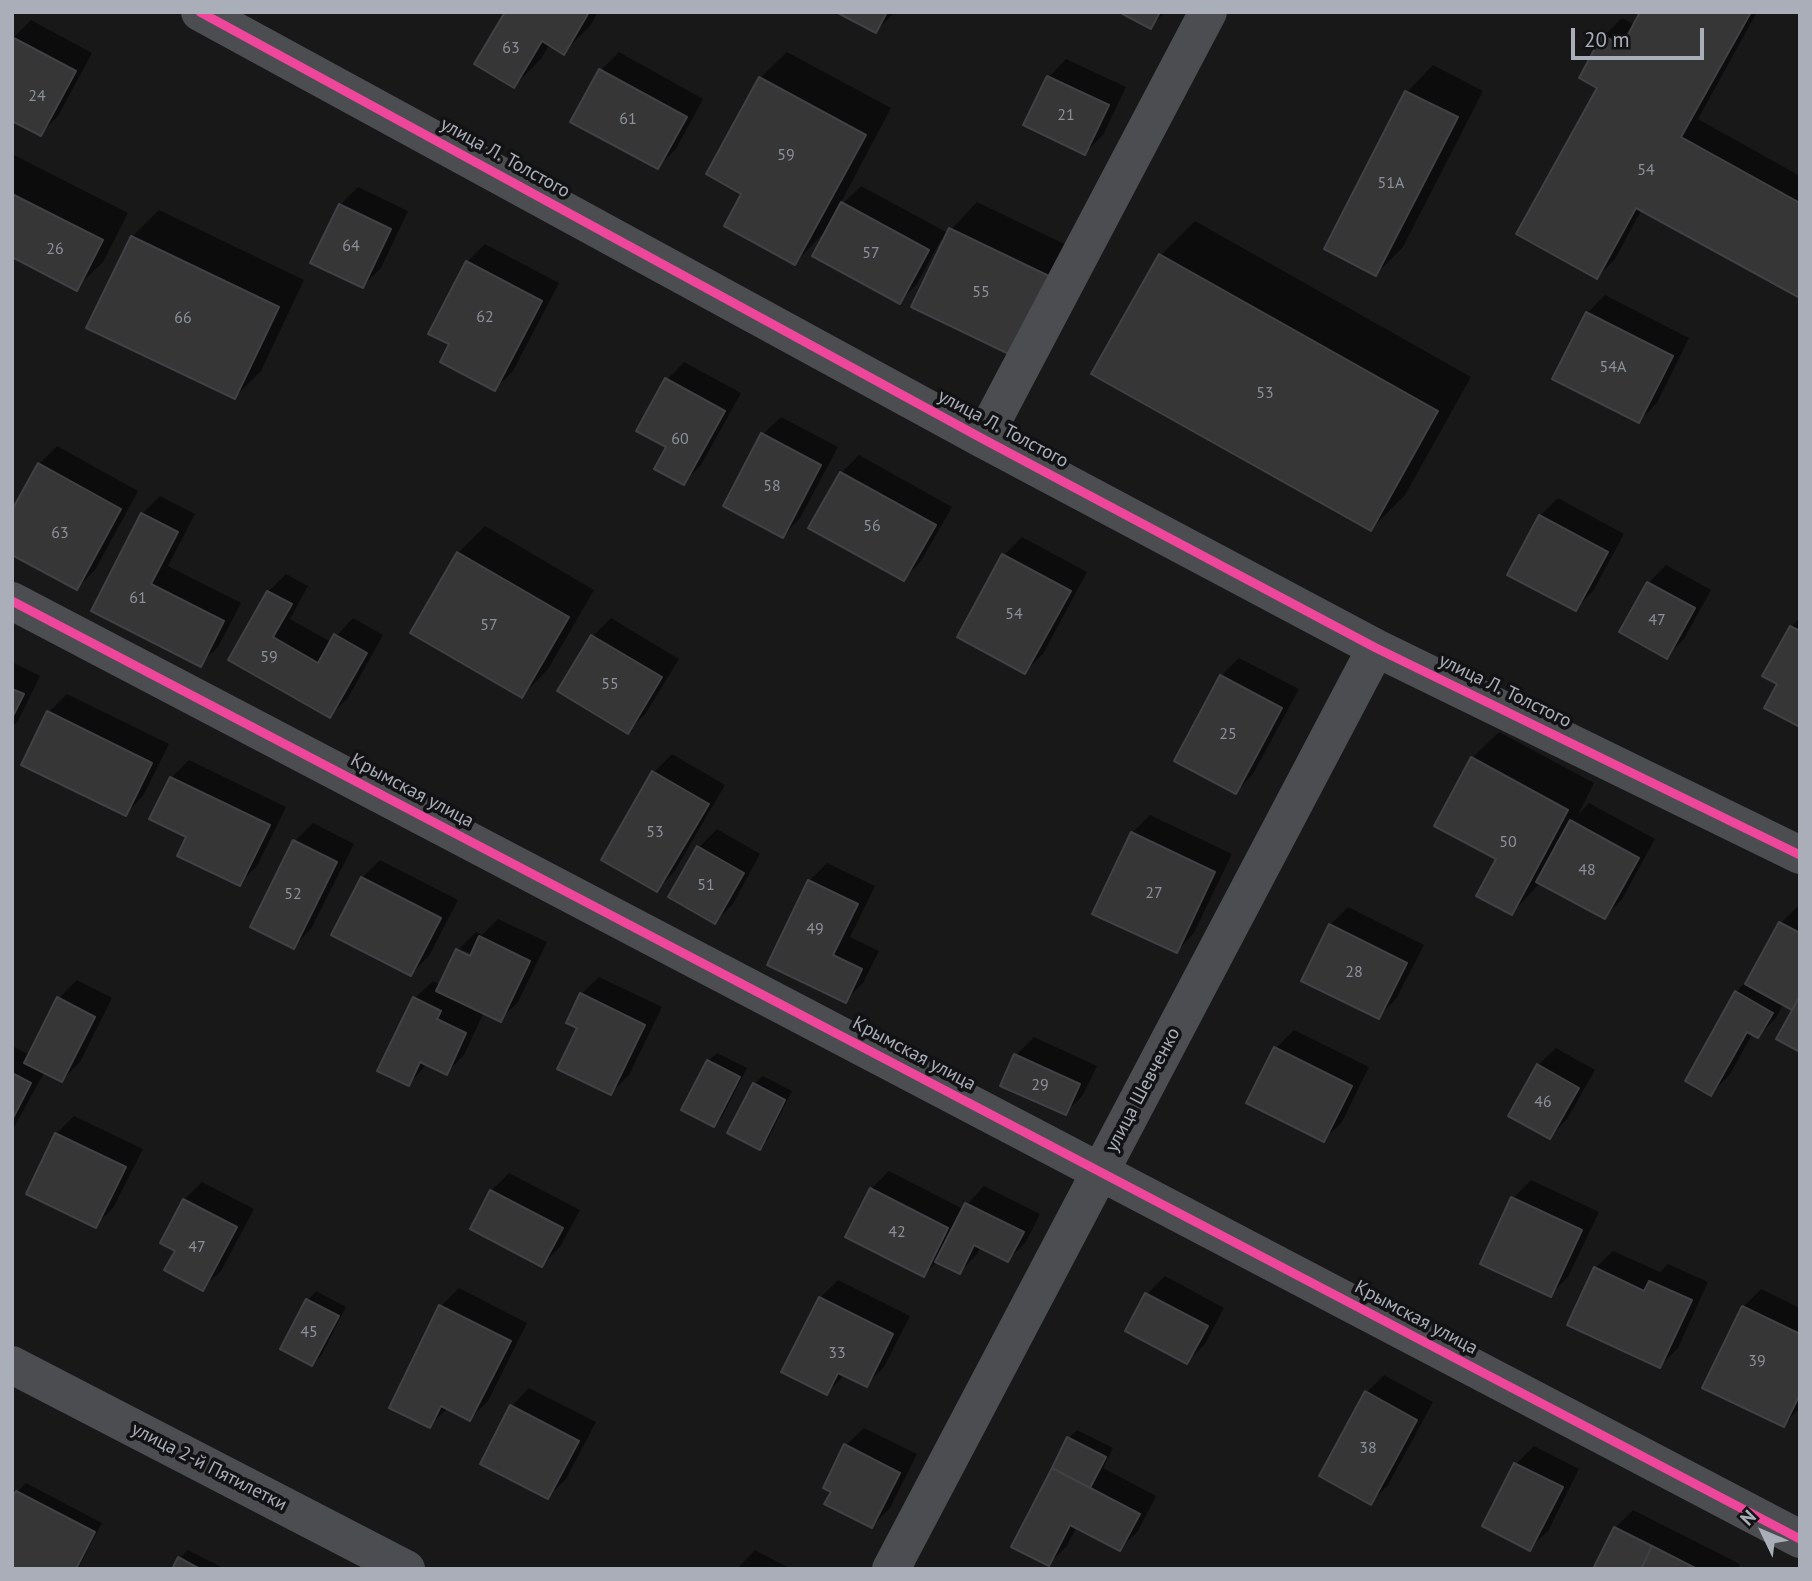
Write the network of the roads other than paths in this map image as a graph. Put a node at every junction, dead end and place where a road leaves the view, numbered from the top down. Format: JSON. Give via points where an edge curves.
{"nodes":[{"id":1,"x":200,"y":12,"type":"edge"},
{"id":2,"x":1208,"y":12,"type":"edge"},
{"id":3,"x":983,"y":439,"type":"junction"},
{"id":4,"x":12,"y":601,"type":"edge"},
{"id":5,"x":1376,"y":648,"type":"junction"},
{"id":6,"x":1797,"y":847,"type":"edge"},
{"id":7,"x":1100,"y":1171,"type":"junction"},
{"id":8,"x":12,"y":1365,"type":"edge"},
{"id":9,"x":1800,"y":1539,"type":"edge"},
{"id":10,"x":406,"y":1569,"type":"edge"},
{"id":11,"x":891,"y":1569,"type":"edge"}],
"edges":[{"from":1,"to":3,"type":"street","name":"улица Л. Толстого"},
{"from":2,"to":3,"type":"street"},
{"from":3,"to":5,"type":"street","name":"улица Л. Толстого"},
{"from":4,"to":7,"type":"street","name":"Крымская улица"},
{"from":5,"to":6,"type":"street","name":"улица Л. Толстого"},
{"from":5,"to":7,"type":"street","name":"улица Шевченко"},
{"from":7,"to":9,"type":"street","name":"Крымская улица"},
{"from":7,"to":11,"type":"street","name":"улица Шевченко"},
{"from":8,"to":10,"type":"street","name":"улица 2-й Пятилетки"}]}
